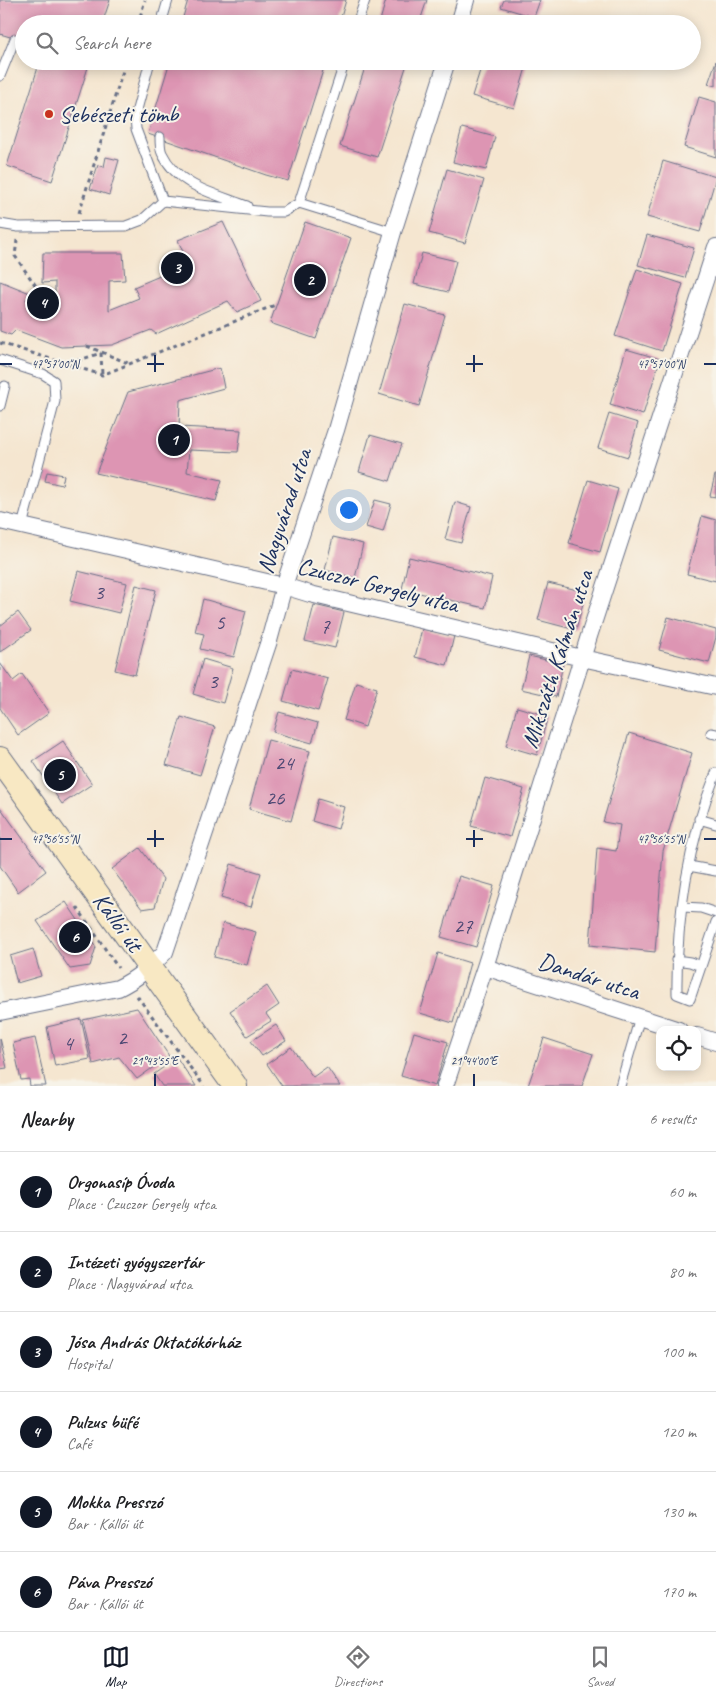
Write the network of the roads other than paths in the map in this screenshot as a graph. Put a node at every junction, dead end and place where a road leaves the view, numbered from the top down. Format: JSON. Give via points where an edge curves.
{"nodes":[{"id":1,"x":168,"y":0,"type":"edge"},
{"id":2,"x":365,"y":0,"type":"edge"},
{"id":3,"x":466,"y":0,"type":"edge"},
{"id":4,"x":164,"y":15,"type":"edge"},
{"id":5,"x":360,"y":15,"type":"edge"},
{"id":6,"x":462,"y":15,"type":"edge"},
{"id":7,"x":15,"y":39,"type":"dead end"},
{"id":8,"x":148,"y":70,"type":"edge"},
{"id":9,"x":342,"y":70,"type":"edge"},
{"id":10,"x":444,"y":70,"type":"edge"},
{"id":11,"x":0,"y":76,"type":"edge"},
{"id":12,"x":160,"y":137,"type":"dead end"},
{"id":13,"x":164,"y":201,"type":"junction"},
{"id":14,"x":299,"y":203,"type":"junction"},
{"id":15,"x":260,"y":212,"type":"junction"},
{"id":16,"x":0,"y":224,"type":"edge"},
{"id":17,"x":393,"y":232,"type":"junction"},
{"id":18,"x":716,"y":247,"type":"edge"},
{"id":19,"x":0,"y":360,"type":"edge"},
{"id":20,"x":5,"y":386,"type":"dead end"},
{"id":21,"x":0,"y":406,"type":"edge"},
{"id":22,"x":0,"y":521,"type":"edge"},
{"id":23,"x":22,"y":526,"type":"junction"},
{"id":24,"x":284,"y":586,"type":"junction"},
{"id":25,"x":582,"y":658,"type":"junction"},
{"id":26,"x":716,"y":687,"type":"edge"},
{"id":27,"x":0,"y":759,"type":"edge"},
{"id":28,"x":716,"y":773,"type":"edge"},
{"id":29,"x":699,"y":819,"type":"junction"},
{"id":30,"x":716,"y":824,"type":"edge"},
{"id":31,"x":689,"y":866,"type":"junction"},
{"id":32,"x":716,"y":871,"type":"edge"},
{"id":33,"x":683,"y":907,"type":"junction"},
{"id":34,"x":716,"y":913,"type":"edge"},
{"id":35,"x":716,"y":922,"type":"edge"},
{"id":36,"x":676,"y":960,"type":"junction"},
{"id":37,"x":701,"y":966,"type":"junction"},
{"id":38,"x":150,"y":967,"type":"junction"},
{"id":39,"x":485,"y":967,"type":"junction"},
{"id":40,"x":0,"y":1012,"type":"edge"},
{"id":41,"x":640,"y":1017,"type":"junction"},
{"id":42,"x":667,"y":1026,"type":"edge"},
{"id":43,"x":701,"y":1037,"type":"edge"},
{"id":44,"x":716,"y":1042,"type":"edge"},
{"id":45,"x":235,"y":1086,"type":"edge"},
{"id":46,"x":445,"y":1086,"type":"edge"},
{"id":47,"x":620,"y":1086,"type":"edge"}],
"edges":[{"from":1,"to":4,"type":"lane"},
{"from":2,"to":5,"type":"lane"},
{"from":3,"to":6,"type":"street"},
{"from":7,"to":11,"type":"lane"},
{"from":8,"to":13,"type":"lane","via":[[135,117],[136,129]]},
{"from":9,"to":14,"type":"lane"},
{"from":10,"to":17,"type":"street","name":"Nagyvárad utca"},
{"from":12,"to":15,"type":"lane","via":[[161,152],[186,182]]},
{"from":13,"to":15,"type":"lane"},
{"from":13,"to":16,"type":"lane","via":[[142,220],[126,226],[74,228]]},
{"from":14,"to":15,"type":"lane","via":[[284,212]]},
{"from":14,"to":17,"type":"lane"},
{"from":17,"to":24,"type":"street","name":"Nagyvárad utca","via":[[336,430]]},
{"from":18,"to":25,"type":"street","name":"Mikszáth Kálmán utca"},
{"from":19,"to":23,"type":"lane","via":[[43,374],[54,381],[54,402]]},
{"from":20,"to":21,"type":"lane"},
{"from":22,"to":23,"type":"street","name":"Czuczor Gergely utca"},
{"from":23,"to":24,"type":"street","name":"Czuczor Gergely utca"},
{"from":24,"to":25,"type":"street","name":"Czuczor Gergely utca"},
{"from":24,"to":38,"type":"street","name":"Nagyvárad utca","via":[[269,641],[165,952]]},
{"from":25,"to":26,"type":"street","name":"Czuczor Gergely utca"},
{"from":25,"to":39,"type":"street","name":"Mikszáth Kálmán utca"},
{"from":27,"to":38,"type":"main road","name":"Kállói út"},
{"from":28,"to":29,"type":"lane"},
{"from":29,"to":30,"type":"lane"},
{"from":29,"to":31,"type":"lane"},
{"from":31,"to":32,"type":"lane"},
{"from":31,"to":33,"type":"lane"},
{"from":33,"to":34,"type":"lane"},
{"from":33,"to":36,"type":"lane"},
{"from":35,"to":37,"type":"lane"},
{"from":36,"to":37,"type":"lane"},
{"from":36,"to":37,"type":"lane","via":[[676,994],[690,999]]},
{"from":38,"to":40,"type":"street","name":"Nagyvárad utca","via":[[118,988]]},
{"from":38,"to":45,"type":"main road","name":"Kállói út"},
{"from":39,"to":41,"type":"street","name":"Dandár utca"},
{"from":39,"to":46,"type":"street","name":"Mikszáth Kálmán utca"},
{"from":41,"to":42,"type":"street","name":"Dandár utca"},
{"from":41,"to":47,"type":"lane"},
{"from":43,"to":44,"type":"street"}]}
